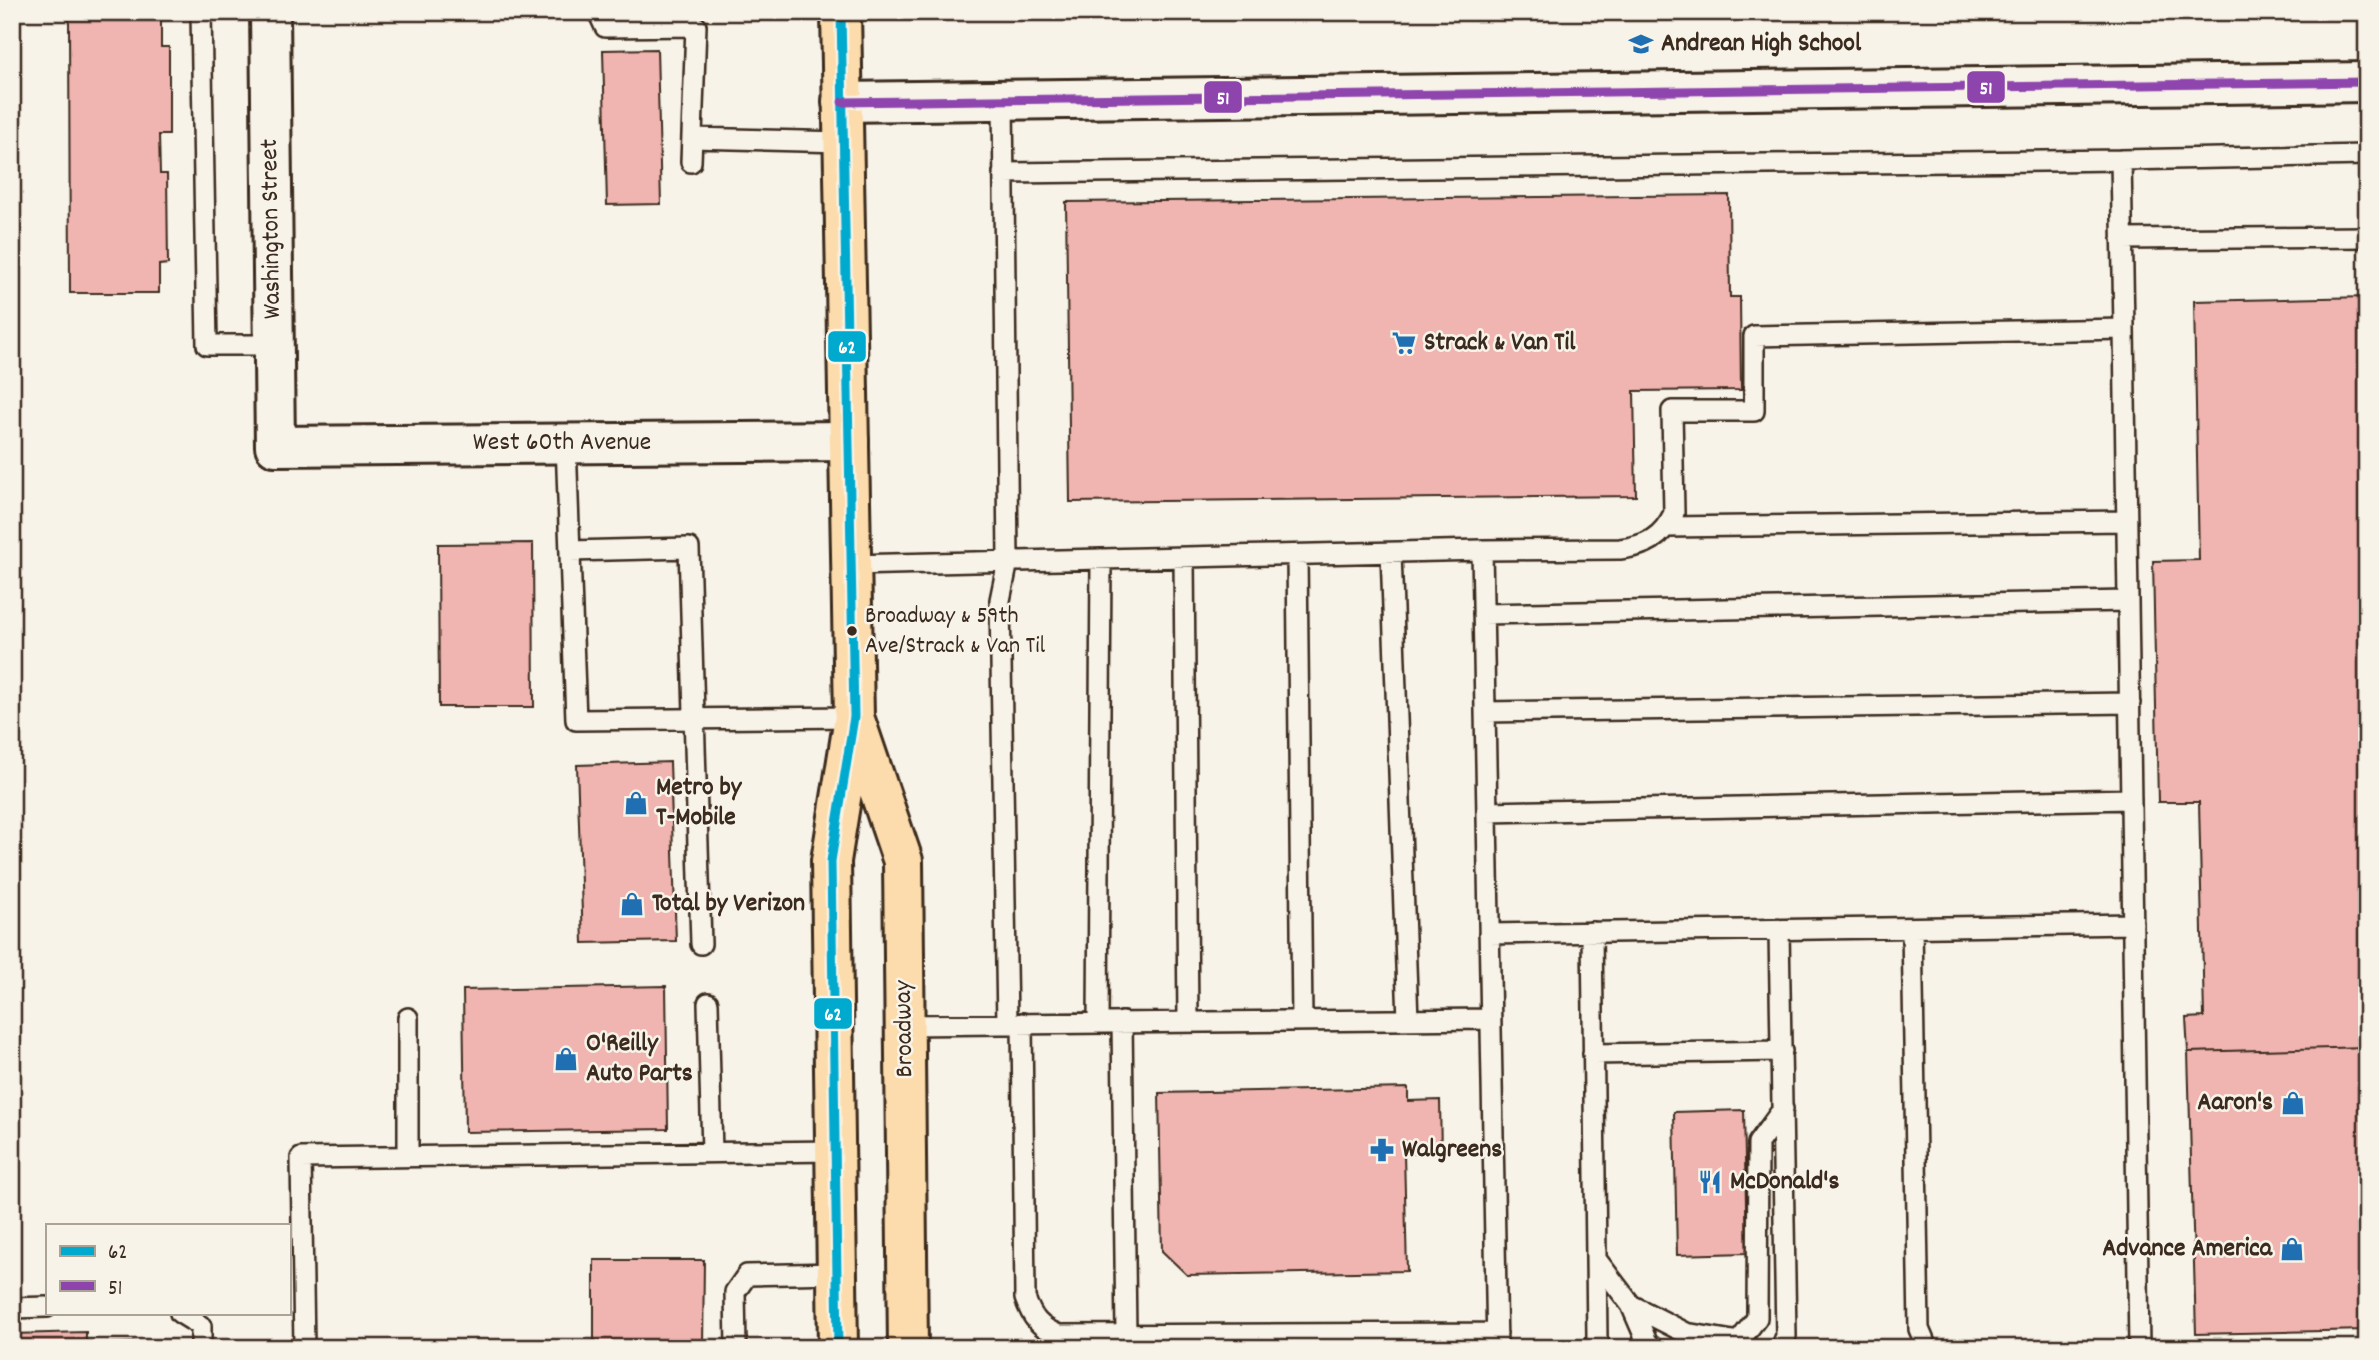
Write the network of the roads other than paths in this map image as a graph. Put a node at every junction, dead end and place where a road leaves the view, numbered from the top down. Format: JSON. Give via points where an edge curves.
{"nodes":[{"id":1,"x":201,"y":12,"type":"edge"},
{"id":2,"x":270,"y":12,"type":"edge"},
{"id":3,"x":598,"y":12,"type":"edge"},
{"id":4,"x":841,"y":12,"type":"edge"},
{"id":5,"x":2367,"y":82,"type":"edge"},
{"id":6,"x":1003,"y":100,"type":"junction"},
{"id":7,"x":842,"y":102,"type":"junction"},
{"id":8,"x":692,"y":138,"type":"junction"},
{"id":9,"x":843,"y":142,"type":"junction"},
{"id":10,"x":2367,"y":155,"type":"edge"},
{"id":11,"x":2121,"y":160,"type":"junction"},
{"id":12,"x":691,"y":162,"type":"dead end"},
{"id":13,"x":1003,"y":173,"type":"junction"},
{"id":14,"x":2367,"y":237,"type":"edge"},
{"id":15,"x":2122,"y":239,"type":"junction"},
{"id":16,"x":2124,"y":329,"type":"junction"},
{"id":17,"x":274,"y":345,"type":"junction"},
{"id":18,"x":849,"y":441,"type":"junction"},
{"id":19,"x":566,"y":443,"type":"junction"},
{"id":20,"x":275,"y":446,"type":"joint"},
{"id":21,"x":2127,"y":521,"type":"junction"},
{"id":22,"x":1667,"y":527,"type":"junction"},
{"id":23,"x":570,"y":551,"type":"junction"},
{"id":24,"x":1482,"y":551,"type":"junction"},
{"id":25,"x":1391,"y":553,"type":"junction"},
{"id":26,"x":1297,"y":555,"type":"junction"},
{"id":27,"x":1184,"y":558,"type":"junction"},
{"id":28,"x":1101,"y":559,"type":"junction"},
{"id":29,"x":1008,"y":561,"type":"junction"},
{"id":30,"x":851,"y":565,"type":"junction"},
{"id":31,"x":2128,"y":601,"type":"junction"},
{"id":32,"x":1483,"y":614,"type":"junction"},
{"id":33,"x":2130,"y":703,"type":"junction"},
{"id":34,"x":1485,"y":712,"type":"junction"},
{"id":35,"x":854,"y":718,"type":"junction"},
{"id":36,"x":695,"y":719,"type":"junction"},
{"id":37,"x":2131,"y":799,"type":"junction"},
{"id":38,"x":1487,"y":812,"type":"junction"},
{"id":39,"x":2133,"y":925,"type":"junction"},
{"id":40,"x":1912,"y":928,"type":"junction"},
{"id":41,"x":1779,"y":931,"type":"junction"},
{"id":42,"x":1592,"y":932,"type":"junction"},
{"id":43,"x":1489,"y":934,"type":"junction"},
{"id":44,"x":701,"y":944,"type":"dead end"},
{"id":45,"x":708,"y":1003,"type":"dead end"},
{"id":46,"x":408,"y":1018,"type":"dead end"},
{"id":47,"x":1491,"y":1019,"type":"junction"},
{"id":48,"x":1408,"y":1020,"type":"junction"},
{"id":49,"x":1302,"y":1021,"type":"junction"},
{"id":50,"x":1122,"y":1022,"type":"junction"},
{"id":51,"x":1188,"y":1022,"type":"junction"},
{"id":52,"x":1098,"y":1023,"type":"junction"},
{"id":53,"x":1014,"y":1024,"type":"junction"},
{"id":54,"x":905,"y":1025,"type":"junction"},
{"id":55,"x":1782,"y":1051,"type":"junction"},
{"id":56,"x":1594,"y":1054,"type":"junction"},
{"id":57,"x":1783,"y":1109,"type":"junction"},
{"id":58,"x":837,"y":1151,"type":"junction"},
{"id":59,"x":712,"y":1152,"type":"junction"},
{"id":60,"x":408,"y":1156,"type":"junction"},
{"id":61,"x":1596,"y":1259,"type":"junction"},
{"id":62,"x":838,"y":1273,"type":"junction"},
{"id":63,"x":1631,"y":1305,"type":"junction"},
{"id":64,"x":46,"y":1307,"type":"edge"},
{"id":65,"x":12,"y":1308,"type":"edge"},
{"id":66,"x":182,"y":1314,"type":"edge"},
{"id":67,"x":1126,"y":1335,"type":"junction"},
{"id":68,"x":1497,"y":1341,"type":"edge"},
{"id":69,"x":1737,"y":1345,"type":"edge"},
{"id":70,"x":201,"y":1348,"type":"edge"},
{"id":71,"x":304,"y":1348,"type":"edge"},
{"id":72,"x":736,"y":1348,"type":"edge"},
{"id":73,"x":838,"y":1348,"type":"edge"},
{"id":74,"x":908,"y":1348,"type":"edge"},
{"id":75,"x":1600,"y":1348,"type":"edge"},
{"id":76,"x":1653,"y":1348,"type":"edge"},
{"id":77,"x":1781,"y":1348,"type":"edge"},
{"id":78,"x":1927,"y":1348,"type":"edge"},
{"id":79,"x":2139,"y":1348,"type":"edge"}],
"edges":[{"from":1,"to":17,"type":"lane","via":[[207,345]]},
{"from":2,"to":17,"type":"street","name":"Washington Street"},
{"from":3,"to":8,"type":"lane","via":[[605,27],[696,26]]},
{"from":4,"to":7,"type":"main road","name":"Broadway"},
{"from":5,"to":6,"type":"street"},
{"from":6,"to":7,"type":"street"},
{"from":6,"to":13,"type":"lane"},
{"from":7,"to":9,"type":"main road","name":"Broadway"},
{"from":8,"to":9,"type":"lane"},
{"from":8,"to":12,"type":"lane"},
{"from":9,"to":18,"type":"main road","name":"Broadway"},
{"from":10,"to":11,"type":"lane"},
{"from":11,"to":13,"type":"lane"},
{"from":11,"to":15,"type":"lane"},
{"from":13,"to":29,"type":"lane"},
{"from":14,"to":15,"type":"lane"},
{"from":15,"to":16,"type":"lane"},
{"from":16,"to":21,"type":"lane"},
{"from":16,"to":22,"type":"lane","via":[[1754,336],[1754,411],[1672,411],[1674,513]]},
{"from":17,"to":20,"type":"street","name":"Washington Street"},
{"from":18,"to":19,"type":"street","name":"West 60th Avenue"},
{"from":18,"to":30,"type":"main road","name":"Broadway"},
{"from":19,"to":20,"type":"street","name":"West 60th Avenue"},
{"from":19,"to":23,"type":"lane"},
{"from":21,"to":22,"type":"lane"},
{"from":21,"to":31,"type":"lane"},
{"from":22,"to":24,"type":"lane","via":[[1640,547]]},
{"from":23,"to":36,"type":"lane","via":[[576,720]]},
{"from":23,"to":36,"type":"lane","via":[[689,548]]},
{"from":24,"to":25,"type":"lane"},
{"from":24,"to":32,"type":"lane"},
{"from":25,"to":26,"type":"lane"},
{"from":25,"to":48,"type":"lane"},
{"from":26,"to":27,"type":"lane"},
{"from":26,"to":49,"type":"lane"},
{"from":27,"to":28,"type":"lane"},
{"from":27,"to":51,"type":"lane"},
{"from":28,"to":29,"type":"lane"},
{"from":28,"to":52,"type":"lane"},
{"from":29,"to":30,"type":"lane"},
{"from":29,"to":53,"type":"lane","via":[[1000,600]]},
{"from":30,"to":35,"type":"main road","name":"Broadway"},
{"from":31,"to":32,"type":"lane"},
{"from":31,"to":33,"type":"lane"},
{"from":32,"to":34,"type":"lane"},
{"from":33,"to":34,"type":"lane"},
{"from":33,"to":37,"type":"lane"},
{"from":34,"to":38,"type":"lane"},
{"from":35,"to":36,"type":"lane"},
{"from":35,"to":54,"type":"main road","name":"Broadway","via":[[903,861]]},
{"from":35,"to":58,"type":"main road","name":"Broadway","via":[[831,861]]},
{"from":36,"to":44,"type":"lane"},
{"from":37,"to":38,"type":"lane"},
{"from":37,"to":39,"type":"lane"},
{"from":38,"to":43,"type":"lane"},
{"from":39,"to":40,"type":"lane"},
{"from":39,"to":79,"type":"lane"},
{"from":40,"to":41,"type":"lane"},
{"from":40,"to":78,"type":"lane","via":[[1919,1329]]},
{"from":41,"to":42,"type":"lane"},
{"from":41,"to":55,"type":"lane"},
{"from":42,"to":43,"type":"lane"},
{"from":42,"to":56,"type":"lane"},
{"from":43,"to":47,"type":"lane"},
{"from":45,"to":59,"type":"lane"},
{"from":46,"to":60,"type":"lane"},
{"from":47,"to":48,"type":"lane"},
{"from":47,"to":68,"type":"lane"},
{"from":48,"to":49,"type":"lane"},
{"from":49,"to":51,"type":"lane"},
{"from":50,"to":51,"type":"lane"},
{"from":50,"to":52,"type":"lane"},
{"from":50,"to":67,"type":"lane"},
{"from":52,"to":53,"type":"lane"},
{"from":53,"to":54,"type":"lane"},
{"from":53,"to":67,"type":"lane","via":[[1030,1312],[1035,1321],[1059,1335]]},
{"from":54,"to":74,"type":"main road","name":"Broadway"},
{"from":55,"to":56,"type":"lane"},
{"from":55,"to":57,"type":"lane"},
{"from":56,"to":61,"type":"lane"},
{"from":57,"to":69,"type":"lane","via":[[1758,1143],[1757,1318]]},
{"from":57,"to":77,"type":"lane","via":[[1786,1336]]},
{"from":58,"to":59,"type":"lane"},
{"from":58,"to":62,"type":"main road","name":"Broadway"},
{"from":59,"to":60,"type":"lane"},
{"from":60,"to":71,"type":"lane","via":[[301,1158]]},
{"from":61,"to":63,"type":"lane"},
{"from":61,"to":75,"type":"lane"},
{"from":62,"to":72,"type":"lane","via":[[747,1275],[735,1292]]},
{"from":62,"to":73,"type":"main road","name":"Broadway"},
{"from":63,"to":69,"type":"lane","via":[[1685,1333]]},
{"from":63,"to":76,"type":"lane"},
{"from":64,"to":65,"type":"lane"},
{"from":66,"to":70,"type":"lane","via":[[201,1326]]},
{"from":67,"to":68,"type":"lane"}]}
